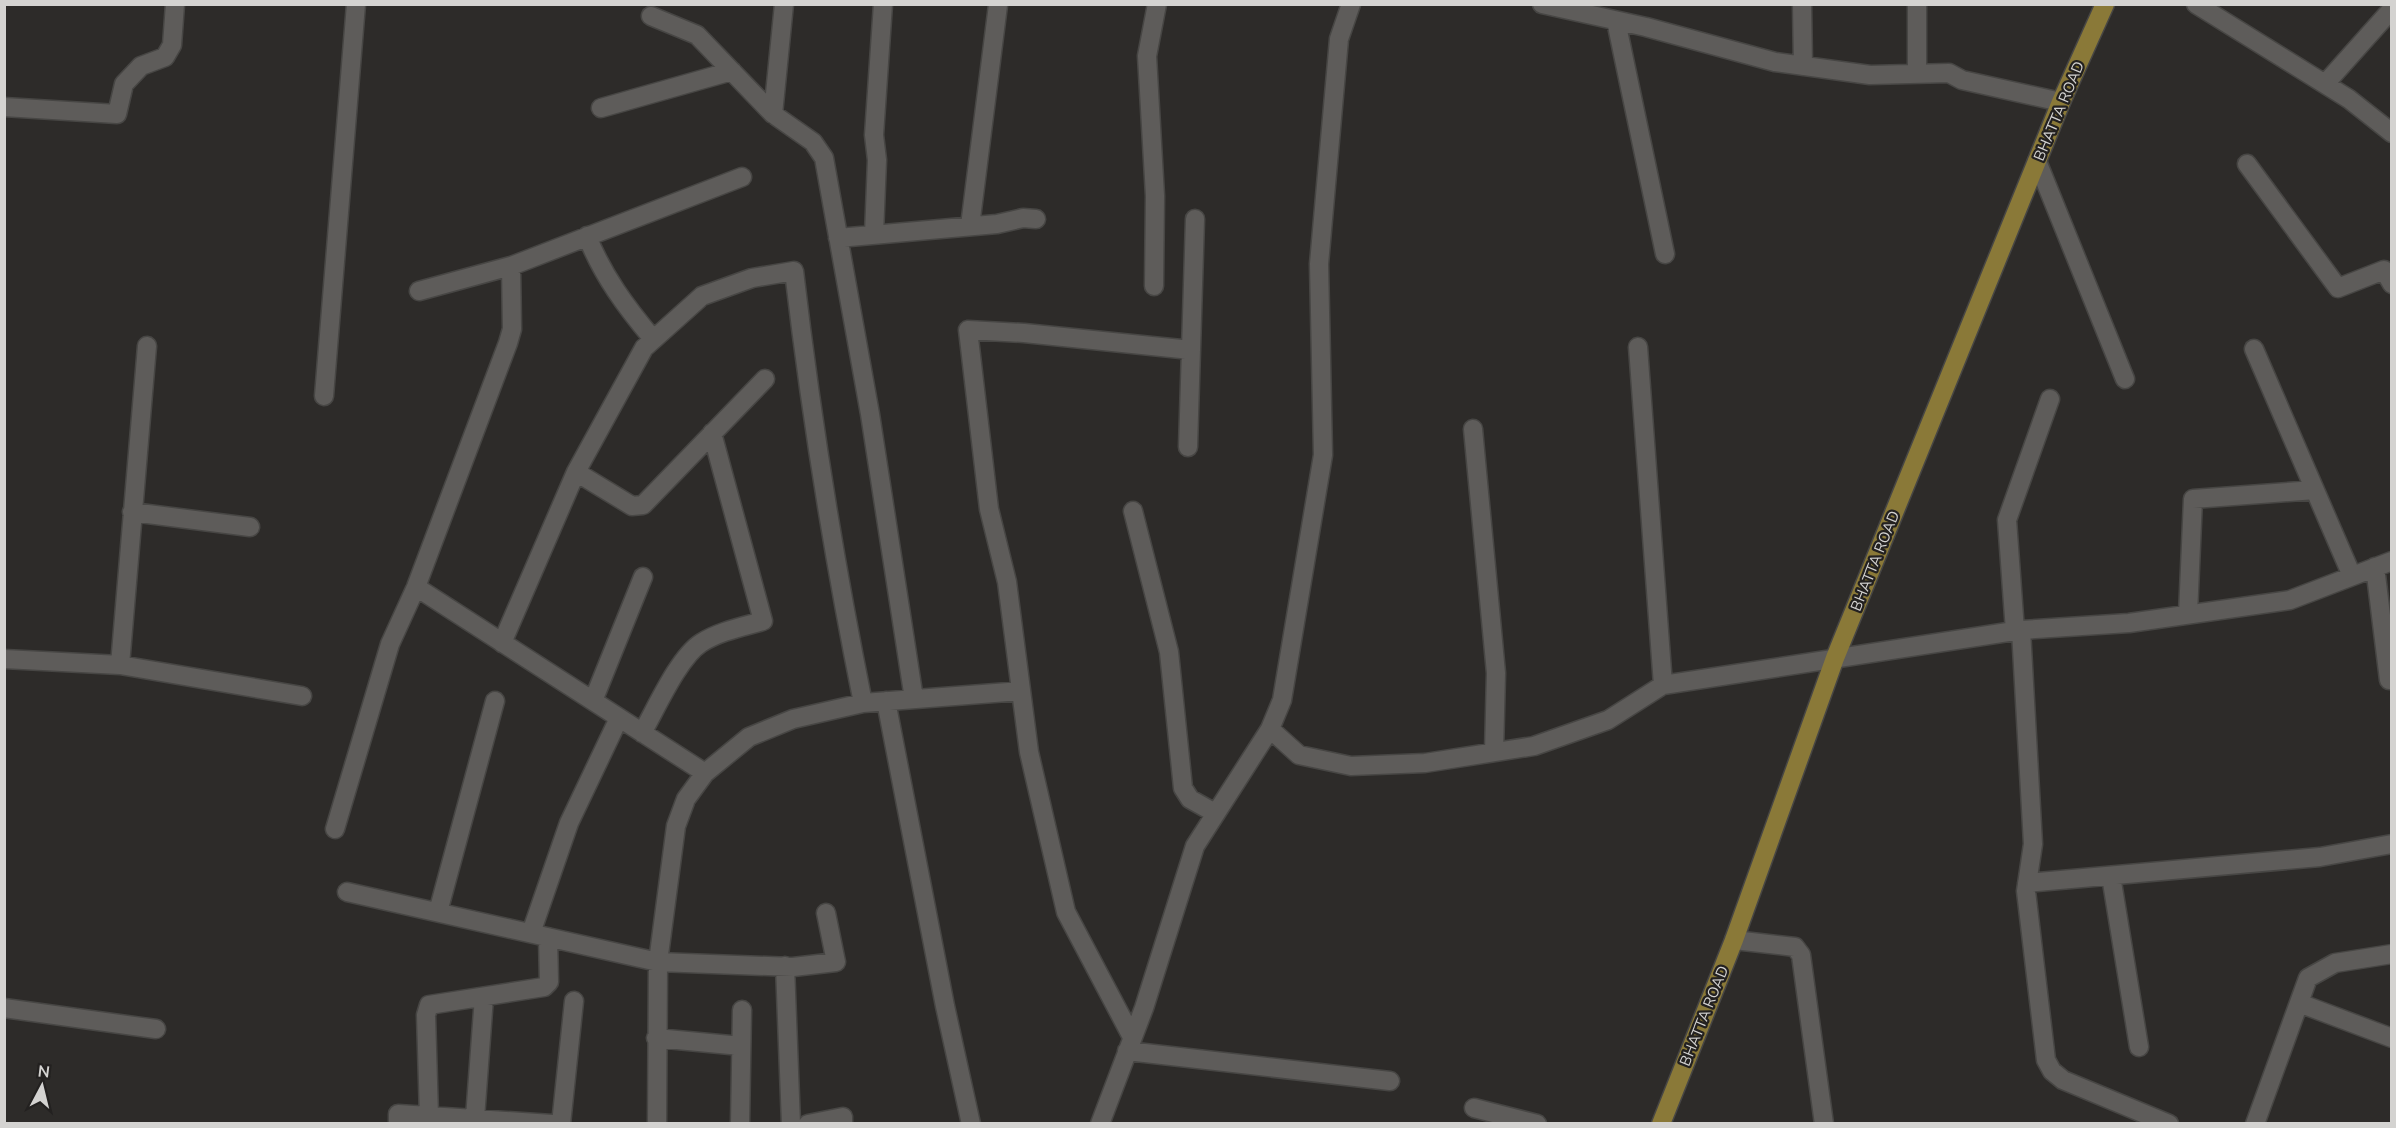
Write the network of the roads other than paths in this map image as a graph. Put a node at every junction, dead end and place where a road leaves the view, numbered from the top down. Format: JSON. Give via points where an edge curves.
{"nodes":[{"id":1,"x":175,"y":4,"type":"edge"},
{"id":2,"x":356,"y":4,"type":"edge"},
{"id":3,"x":784,"y":4,"type":"edge"},
{"id":4,"x":884,"y":4,"type":"edge"},
{"id":5,"x":1156,"y":4,"type":"edge"},
{"id":6,"x":1351,"y":4,"type":"edge"},
{"id":7,"x":1542,"y":4,"type":"edge"},
{"id":8,"x":1802,"y":4,"type":"edge"},
{"id":9,"x":1917,"y":4,"type":"edge"},
{"id":10,"x":2105,"y":4,"type":"edge"},
{"id":11,"x":2196,"y":4,"type":"edge"},
{"id":12,"x":998,"y":5,"type":"edge"},
{"id":13,"x":2391,"y":9,"type":"edge"},
{"id":14,"x":651,"y":16,"type":"dead end"},
{"id":15,"x":1616,"y":21,"type":"junction"},
{"id":16,"x":1803,"y":66,"type":"junction"},
{"id":17,"x":732,"y":71,"type":"junction"},
{"id":18,"x":1917,"y":74,"type":"junction"},
{"id":19,"x":2325,"y":84,"type":"junction"},
{"id":20,"x":2061,"y":102,"type":"junction"},
{"id":21,"x":4,"y":107,"type":"edge"},
{"id":22,"x":601,"y":108,"type":"dead end"},
{"id":23,"x":773,"y":114,"type":"junction"},
{"id":24,"x":2391,"y":133,"type":"edge"},
{"id":25,"x":2037,"y":160,"type":"junction"},
{"id":26,"x":2247,"y":164,"type":"dead end"},
{"id":27,"x":742,"y":177,"type":"dead end"},
{"id":28,"x":1036,"y":219,"type":"dead end"},
{"id":29,"x":1195,"y":219,"type":"dead end"},
{"id":30,"x":970,"y":226,"type":"junction"},
{"id":31,"x":874,"y":234,"type":"junction"},
{"id":32,"x":587,"y":236,"type":"junction"},
{"id":33,"x":838,"y":238,"type":"junction"},
{"id":34,"x":1665,"y":254,"type":"dead end"},
{"id":35,"x":511,"y":266,"type":"junction"},
{"id":36,"x":2391,"y":284,"type":"edge"},
{"id":37,"x":1154,"y":286,"type":"dead end"},
{"id":38,"x":419,"y":291,"type":"dead end"},
{"id":39,"x":653,"y":339,"type":"junction"},
{"id":40,"x":147,"y":346,"type":"dead end"},
{"id":41,"x":1638,"y":346,"type":"dead end"},
{"id":42,"x":2254,"y":349,"type":"dead end"},
{"id":43,"x":1191,"y":350,"type":"junction"},
{"id":44,"x":765,"y":379,"type":"dead end"},
{"id":45,"x":2126,"y":379,"type":"dead end"},
{"id":46,"x":324,"y":396,"type":"dead end"},
{"id":47,"x":2050,"y":399,"type":"dead end"},
{"id":48,"x":1473,"y":429,"type":"dead end"},
{"id":49,"x":712,"y":433,"type":"junction"},
{"id":50,"x":1188,"y":447,"type":"dead end"},
{"id":51,"x":576,"y":472,"type":"junction"},
{"id":52,"x":2314,"y":490,"type":"junction"},
{"id":53,"x":1133,"y":511,"type":"dead end"},
{"id":54,"x":132,"y":512,"type":"junction"},
{"id":55,"x":250,"y":526,"type":"dead end"},
{"id":56,"x":2383,"y":564,"type":"edge"},
{"id":57,"x":643,"y":576,"type":"dead end"},
{"id":58,"x":2352,"y":576,"type":"junction"},
{"id":59,"x":416,"y":587,"type":"junction"},
{"id":60,"x":2188,"y":614,"type":"junction"},
{"id":61,"x":2018,"y":630,"type":"junction"},
{"id":62,"x":501,"y":643,"type":"junction"},
{"id":63,"x":1835,"y":658,"type":"junction"},
{"id":64,"x":4,"y":659,"type":"edge"},
{"id":65,"x":120,"y":664,"type":"junction"},
{"id":66,"x":2389,"y":680,"type":"dead end"},
{"id":67,"x":1663,"y":685,"type":"junction"},
{"id":68,"x":1021,"y":691,"type":"junction"},
{"id":69,"x":302,"y":696,"type":"dead end"},
{"id":70,"x":914,"y":699,"type":"junction"},
{"id":71,"x":495,"y":701,"type":"dead end"},
{"id":72,"x":593,"y":701,"type":"junction"},
{"id":73,"x":886,"y":701,"type":"junction"},
{"id":74,"x":863,"y":703,"type":"junction"},
{"id":75,"x":619,"y":718,"type":"junction"},
{"id":76,"x":1270,"y":729,"type":"junction"},
{"id":77,"x":642,"y":733,"type":"junction"},
{"id":78,"x":1494,"y":752,"type":"junction"},
{"id":79,"x":705,"y":773,"type":"junction"},
{"id":80,"x":1215,"y":813,"type":"junction"},
{"id":81,"x":335,"y":829,"type":"dead end"},
{"id":82,"x":2391,"y":843,"type":"edge"},
{"id":83,"x":2111,"y":876,"type":"junction"},
{"id":84,"x":2027,"y":883,"type":"junction"},
{"id":85,"x":347,"y":892,"type":"dead end"},
{"id":86,"x":438,"y":912,"type":"junction"},
{"id":87,"x":826,"y":913,"type":"dead end"},
{"id":88,"x":540,"y":935,"type":"junction"},
{"id":89,"x":1734,"y":940,"type":"junction"},
{"id":90,"x":2391,"y":954,"type":"edge"},
{"id":91,"x":658,"y":962,"type":"junction"},
{"id":92,"x":785,"y":966,"type":"junction"},
{"id":93,"x":483,"y":997,"type":"junction"},
{"id":94,"x":573,"y":1001,"type":"dead end"},
{"id":95,"x":2299,"y":1003,"type":"junction"},
{"id":96,"x":4,"y":1008,"type":"edge"},
{"id":97,"x":742,"y":1010,"type":"dead end"},
{"id":98,"x":156,"y":1029,"type":"dead end"},
{"id":99,"x":656,"y":1038,"type":"junction"},
{"id":100,"x":2391,"y":1038,"type":"edge"},
{"id":101,"x":1129,"y":1044,"type":"junction"},
{"id":102,"x":741,"y":1046,"type":"junction"},
{"id":103,"x":2139,"y":1047,"type":"dead end"},
{"id":104,"x":1390,"y":1081,"type":"dead end"},
{"id":105,"x":1474,"y":1108,"type":"dead end"},
{"id":106,"x":429,"y":1116,"type":"junction"},
{"id":107,"x":475,"y":1118,"type":"junction"},
{"id":108,"x":398,"y":1124,"type":"edge"},
{"id":109,"x":552,"y":1124,"type":"edge"},
{"id":110,"x":561,"y":1124,"type":"edge"},
{"id":111,"x":657,"y":1124,"type":"edge"},
{"id":112,"x":740,"y":1124,"type":"edge"},
{"id":113,"x":791,"y":1124,"type":"edge"},
{"id":114,"x":808,"y":1124,"type":"edge"},
{"id":115,"x":843,"y":1124,"type":"edge"},
{"id":116,"x":971,"y":1124,"type":"edge"},
{"id":117,"x":1100,"y":1124,"type":"edge"},
{"id":118,"x":1537,"y":1124,"type":"edge"},
{"id":119,"x":1661,"y":1124,"type":"edge"},
{"id":120,"x":1824,"y":1124,"type":"edge"},
{"id":121,"x":2169,"y":1124,"type":"edge"},
{"id":122,"x":2255,"y":1124,"type":"edge"}],
"edges":[{"from":1,"to":21,"type":"street","via":[[172,45],[165,57],[141,66],[124,84],[117,114]]},
{"from":2,"to":46,"type":"street"},
{"from":3,"to":23,"type":"street"},
{"from":4,"to":31,"type":"street","via":[[874,135]]},
{"from":5,"to":37,"type":"street","via":[[1147,56],[1155,196]]},
{"from":6,"to":76,"type":"street","via":[[1339,39],[1319,264],[1323,455],[1282,700]]},
{"from":7,"to":15,"type":"street"},
{"from":8,"to":16,"type":"street"},
{"from":9,"to":18,"type":"street"},
{"from":10,"to":20,"type":"main road","name":"BHATTA ROAD"},
{"from":11,"to":19,"type":"street"},
{"from":12,"to":30,"type":"street"},
{"from":13,"to":19,"type":"street"},
{"from":14,"to":17,"type":"street","via":[[696,35]]},
{"from":15,"to":16,"type":"street"},
{"from":15,"to":34,"type":"street"},
{"from":16,"to":18,"type":"street","via":[[1870,75]]},
{"from":17,"to":22,"type":"street"},
{"from":17,"to":23,"type":"street"},
{"from":18,"to":20,"type":"street","via":[[1949,73],[1962,80]]},
{"from":19,"to":24,"type":"street"},
{"from":20,"to":25,"type":"main road","name":"BHATTA ROAD"},
{"from":23,"to":33,"type":"street","via":[[813,142],[824,158]]},
{"from":25,"to":45,"type":"street"},
{"from":25,"to":63,"type":"main road","name":"BHATTA ROAD"},
{"from":26,"to":36,"type":"street","via":[[2338,288],[2384,270]]},
{"from":27,"to":32,"type":"street"},
{"from":28,"to":30,"type":"street"},
{"from":29,"to":43,"type":"street"},
{"from":30,"to":31,"type":"street"},
{"from":31,"to":33,"type":"street"},
{"from":32,"to":35,"type":"street"},
{"from":32,"to":39,"type":"street","via":[[598,265]]},
{"from":33,"to":70,"type":"street"},
{"from":35,"to":38,"type":"street"},
{"from":35,"to":59,"type":"street","via":[[512,329],[508,343]]},
{"from":39,"to":51,"type":"street","via":[[644,348]]},
{"from":39,"to":74,"type":"street","via":[[702,296],[752,278],[794,271],[807,383]]},
{"from":40,"to":54,"type":"street"},
{"from":41,"to":67,"type":"street"},
{"from":42,"to":52,"type":"street"},
{"from":43,"to":50,"type":"street"},
{"from":43,"to":68,"type":"street","via":[[968,330],[989,508],[1006,582]]},
{"from":44,"to":49,"type":"street"},
{"from":47,"to":61,"type":"street","via":[[2007,520]]},
{"from":48,"to":78,"type":"street","via":[[1496,673]]},
{"from":49,"to":51,"type":"street","via":[[643,505],[632,506]]},
{"from":49,"to":77,"type":"street","via":[[763,621],[724,631],[699,644],[687,656]]},
{"from":51,"to":62,"type":"street"},
{"from":52,"to":58,"type":"street"},
{"from":52,"to":60,"type":"street","via":[[2193,499]]},
{"from":53,"to":80,"type":"street","via":[[1169,652],[1184,788],[1190,799]]},
{"from":54,"to":55,"type":"street"},
{"from":54,"to":65,"type":"street"},
{"from":56,"to":58,"type":"street"},
{"from":56,"to":66,"type":"street"},
{"from":57,"to":72,"type":"street"},
{"from":58,"to":60,"type":"street","via":[[2290,600]]},
{"from":59,"to":62,"type":"street"},
{"from":59,"to":81,"type":"street","via":[[390,644]]},
{"from":60,"to":61,"type":"street","via":[[2129,623]]},
{"from":61,"to":63,"type":"street"},
{"from":61,"to":84,"type":"street","via":[[2032,796],[2033,844]]},
{"from":62,"to":72,"type":"street"},
{"from":63,"to":67,"type":"street"},
{"from":63,"to":89,"type":"main road","name":"BHATTA ROAD"},
{"from":64,"to":65,"type":"street"},
{"from":65,"to":69,"type":"street"},
{"from":67,"to":78,"type":"street","via":[[1608,720],[1534,746]]},
{"from":68,"to":70,"type":"street"},
{"from":68,"to":101,"type":"street","via":[[1029,752],[1066,912]]},
{"from":70,"to":73,"type":"street"},
{"from":71,"to":86,"type":"street"},
{"from":72,"to":75,"type":"street"},
{"from":73,"to":74,"type":"street"},
{"from":73,"to":116,"type":"street"},
{"from":74,"to":79,"type":"street","via":[[793,719],[749,737]]},
{"from":75,"to":77,"type":"street"},
{"from":75,"to":88,"type":"street","via":[[569,824]]},
{"from":76,"to":78,"type":"street","via":[[1299,755],[1351,766],[1425,763]]},
{"from":76,"to":80,"type":"street"},
{"from":77,"to":79,"type":"street"},
{"from":79,"to":91,"type":"street","via":[[686,799],[676,826]]},
{"from":80,"to":101,"type":"street","via":[[1195,846]]},
{"from":82,"to":83,"type":"street","via":[[2320,857]]},
{"from":83,"to":84,"type":"street"},
{"from":83,"to":103,"type":"street"},
{"from":84,"to":121,"type":"street","via":[[2043,1037],[2052,1071],[2063,1080]]},
{"from":85,"to":86,"type":"street"},
{"from":86,"to":88,"type":"street"},
{"from":87,"to":92,"type":"street","via":[[836,962]]},
{"from":88,"to":91,"type":"street"},
{"from":88,"to":93,"type":"street","via":[[549,982],[544,987]]},
{"from":89,"to":119,"type":"main road","name":"BHATTA ROAD"},
{"from":89,"to":120,"type":"street","via":[[1795,947],[1801,955]]},
{"from":90,"to":95,"type":"street","via":[[2335,963],[2308,978]]},
{"from":91,"to":92,"type":"street"},
{"from":91,"to":99,"type":"street"},
{"from":92,"to":113,"type":"street"},
{"from":93,"to":106,"type":"street","via":[[429,1005]]},
{"from":93,"to":107,"type":"street"},
{"from":94,"to":110,"type":"street"},
{"from":95,"to":100,"type":"street"},
{"from":95,"to":122,"type":"street"},
{"from":96,"to":98,"type":"street"},
{"from":97,"to":102,"type":"street"},
{"from":99,"to":102,"type":"street"},
{"from":99,"to":111,"type":"street"},
{"from":101,"to":104,"type":"street"},
{"from":101,"to":117,"type":"street"},
{"from":102,"to":112,"type":"street"},
{"from":105,"to":118,"type":"street"},
{"from":106,"to":107,"type":"street"},
{"from":106,"to":108,"type":"street","via":[[398,1114]]},
{"from":107,"to":109,"type":"street"},
{"from":114,"to":115,"type":"street","via":[[843,1117]]}]}
